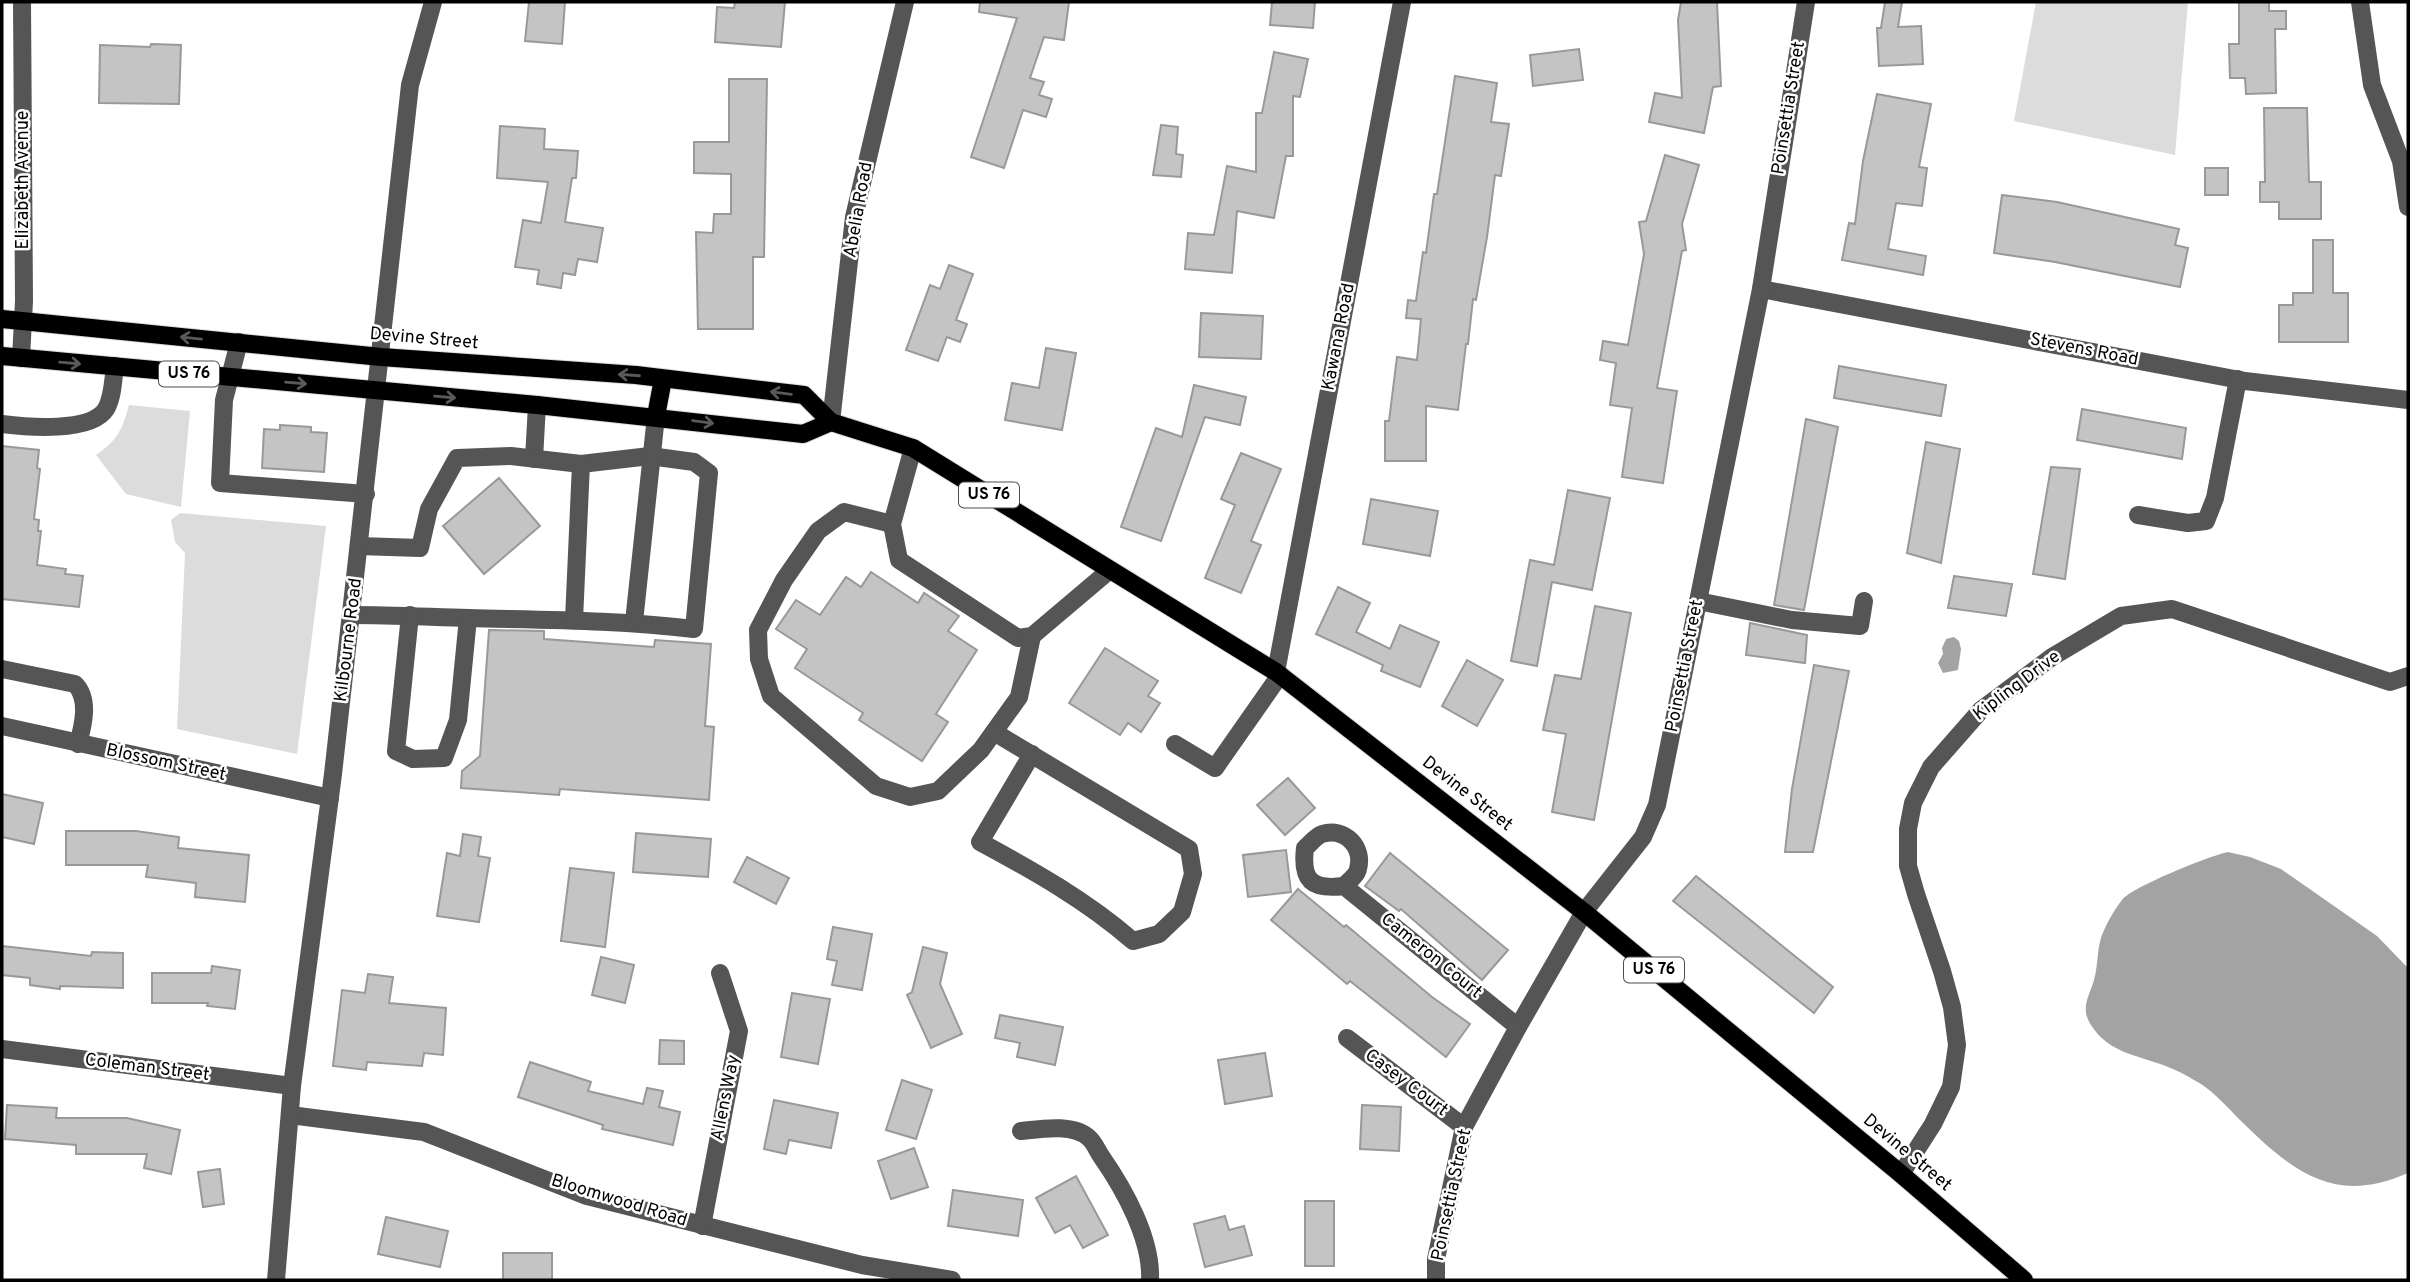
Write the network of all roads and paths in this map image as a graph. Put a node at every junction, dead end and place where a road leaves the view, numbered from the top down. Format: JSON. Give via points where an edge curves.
{"nodes":[{"id":1,"x":22,"y":2,"type":"edge"},
{"id":2,"x":433,"y":2,"type":"edge"},
{"id":3,"x":905,"y":2,"type":"edge"},
{"id":4,"x":1402,"y":2,"type":"edge"},
{"id":5,"x":1806,"y":2,"type":"edge"},
{"id":6,"x":2360,"y":2,"type":"edge"},
{"id":7,"x":2408,"y":207,"type":"edge"},
{"id":8,"x":1760,"y":289,"type":"junction"},
{"id":9,"x":2,"y":319,"type":"edge"},
{"id":10,"x":23,"y":322,"type":"junction"},
{"id":11,"x":239,"y":342,"type":"junction"},
{"id":12,"x":2,"y":356,"type":"edge"},
{"id":13,"x":381,"y":357,"type":"junction"},
{"id":14,"x":21,"y":359,"type":"junction"},
{"id":15,"x":115,"y":366,"type":"junction"},
{"id":16,"x":230,"y":377,"type":"junction"},
{"id":17,"x":663,"y":379,"type":"junction"},
{"id":18,"x":2238,"y":379,"type":"junction"},
{"id":19,"x":377,"y":391,"type":"junction"},
{"id":20,"x":2408,"y":400,"type":"edge"},
{"id":21,"x":537,"y":405,"type":"junction"},
{"id":22,"x":656,"y":416,"type":"junction"},
{"id":23,"x":831,"y":422,"type":"junction"},
{"id":24,"x":2,"y":424,"type":"edge"},
{"id":25,"x":913,"y":448,"type":"junction"},
{"id":26,"x":650,"y":456,"type":"junction"},
{"id":27,"x":534,"y":459,"type":"junction"},
{"id":28,"x":581,"y":464,"type":"junction"},
{"id":29,"x":366,"y":494,"type":"junction"},
{"id":30,"x":2138,"y":515,"type":"dead end"},
{"id":31,"x":892,"y":524,"type":"junction"},
{"id":32,"x":359,"y":546,"type":"junction"},
{"id":33,"x":1110,"y":570,"type":"junction"},
{"id":34,"x":1698,"y":601,"type":"junction"},
{"id":35,"x":1864,"y":601,"type":"dead end"},
{"id":36,"x":351,"y":615,"type":"junction"},
{"id":37,"x":410,"y":615,"type":"junction"},
{"id":38,"x":468,"y":618,"type":"junction"},
{"id":39,"x":574,"y":620,"type":"junction"},
{"id":40,"x":634,"y":622,"type":"junction"},
{"id":41,"x":1032,"y":636,"type":"junction"},
{"id":42,"x":2,"y":670,"type":"edge"},
{"id":43,"x":1278,"y":674,"type":"junction"},
{"id":44,"x":2408,"y":676,"type":"edge"},
{"id":45,"x":2,"y":726,"type":"edge"},
{"id":46,"x":994,"y":732,"type":"junction"},
{"id":47,"x":78,"y":744,"type":"junction"},
{"id":48,"x":1175,"y":744,"type":"dead end"},
{"id":49,"x":1032,"y":754,"type":"junction"},
{"id":50,"x":330,"y":797,"type":"junction"},
{"id":51,"x":1345,"y":886,"type":"dead end"},
{"id":52,"x":1584,"y":912,"type":"junction"},
{"id":53,"x":720,"y":972,"type":"dead end"},
{"id":54,"x":1518,"y":1027,"type":"junction"},
{"id":55,"x":1347,"y":1038,"type":"dead end"},
{"id":56,"x":2,"y":1049,"type":"edge"},
{"id":57,"x":292,"y":1086,"type":"junction"},
{"id":58,"x":290,"y":1115,"type":"junction"},
{"id":59,"x":1464,"y":1128,"type":"junction"},
{"id":60,"x":1021,"y":1131,"type":"dead end"},
{"id":61,"x":1901,"y":1174,"type":"junction"},
{"id":62,"x":702,"y":1226,"type":"junction"},
{"id":63,"x":276,"y":1280,"type":"edge"},
{"id":64,"x":952,"y":1280,"type":"edge"},
{"id":65,"x":1150,"y":1280,"type":"edge"},
{"id":66,"x":1436,"y":1280,"type":"edge"},
{"id":67,"x":2024,"y":1280,"type":"edge"}],
"edges":[{"from":1,"to":10,"type":"street","name":"Elizabeth Avenue"},
{"from":2,"to":13,"type":"street","name":"Kilbourne Road","via":[[410,85]]},
{"from":3,"to":23,"type":"street","name":"Abelia Road","via":[[854,217]]},
{"from":4,"to":43,"type":"street","name":"Kawana Road"},
{"from":5,"to":8,"type":"street","name":"Poinsettia Street"},
{"from":6,"to":7,"type":"street","via":[[2372,85],[2401,161]]},
{"from":8,"to":18,"type":"street","name":"Stevens Road"},
{"from":8,"to":34,"type":"street","name":"Poinsettia Street"},
{"from":9,"to":10,"type":"main road","name":"Devine Street","number":"US 76"},
{"from":11,"to":10,"type":"main road","name":"Devine Street","number":"US 76","one_way":true},
{"from":10,"to":14,"type":"street","name":"Elizabeth Avenue"},
{"from":11,"to":13,"type":"main road","name":"Devine Street","number":"US 76"},
{"from":11,"to":16,"type":"street"},
{"from":12,"to":14,"type":"main road","number":"US 76"},
{"from":17,"to":13,"type":"main road","name":"Devine Street","number":"US 76","one_way":true},
{"from":13,"to":19,"type":"street","name":"Kilbourne Road"},
{"from":14,"to":15,"type":"main road","number":"US 76","one_way":true},
{"from":15,"to":16,"type":"main road","number":"US 76"},
{"from":15,"to":24,"type":"street","via":[[105,410],[96,417],[43,429]]},
{"from":16,"to":19,"type":"main road","number":"US 76","one_way":true},
{"from":16,"to":29,"type":"street","via":[[220,483]]},
{"from":17,"to":22,"type":"main road"},
{"from":23,"to":17,"type":"main road","name":"Devine Street","number":"US 76","one_way":true,"via":[[804,395]]},
{"from":18,"to":20,"type":"street","name":"Stevens Road"},
{"from":18,"to":30,"type":"street","via":[[2215,498],[2206,521],[2188,523]]},
{"from":19,"to":21,"type":"main road","number":"US 76","one_way":true},
{"from":19,"to":29,"type":"street","name":"Kilbourne Road"},
{"from":21,"to":22,"type":"main road","number":"US 76"},
{"from":21,"to":27,"type":"street"},
{"from":22,"to":23,"type":"main road","number":"US 76","one_way":true,"via":[[803,434]]},
{"from":22,"to":26,"type":"street"},
{"from":23,"to":25,"type":"main road","name":"Devine Street","number":"US 76"},
{"from":25,"to":31,"type":"street"},
{"from":25,"to":33,"type":"main road","name":"Devine Street","number":"US 76"},
{"from":26,"to":28,"type":"street"},
{"from":26,"to":40,"type":"street"},
{"from":26,"to":40,"type":"street","via":[[694,462],[709,473],[694,629]]},
{"from":27,"to":28,"type":"street"},
{"from":27,"to":32,"type":"street","via":[[457,458],[429,509],[420,548]]},
{"from":28,"to":39,"type":"street"},
{"from":29,"to":32,"type":"street","name":"Kilbourne Road"},
{"from":31,"to":41,"type":"street","via":[[899,560],[1018,638]]},
{"from":31,"to":46,"type":"street","via":[[844,512],[818,531],[758,630],[759,659],[771,696],[876,786],[910,797],[938,792]]},
{"from":32,"to":36,"type":"street","name":"Kilbourne Road"},
{"from":33,"to":41,"type":"street"},
{"from":33,"to":43,"type":"main road","name":"Devine Street","number":"US 76"},
{"from":34,"to":35,"type":"street","via":[[1791,620],[1860,626]]},
{"from":34,"to":52,"type":"street","name":"Poinsettia Street","via":[[1657,805],[1643,837]]},
{"from":36,"to":37,"type":"street"},
{"from":36,"to":50,"type":"street","name":"Kilbourne Road"},
{"from":37,"to":38,"type":"street"},
{"from":37,"to":38,"type":"street","via":[[396,751],[413,759],[444,758],[458,720]]},
{"from":38,"to":39,"type":"street"},
{"from":39,"to":40,"type":"street"},
{"from":41,"to":46,"type":"street","via":[[1019,697]]},
{"from":42,"to":47,"type":"street","via":[[75,684],[82,694],[84,717]]},
{"from":43,"to":48,"type":"street","via":[[1214,768]]},
{"from":43,"to":52,"type":"main road","name":"Devine Street","number":"US 76"},
{"from":44,"to":61,"type":"street","name":"Kipling Drive","via":[[2390,682],[2172,609],[2121,616],[2052,657],[1981,709],[1931,768],[1913,803],[1908,829],[1908,866],[1952,1007],[1957,1045],[1951,1087]]},
{"from":45,"to":47,"type":"street","name":"Blossom Street"},
{"from":46,"to":49,"type":"street"},
{"from":47,"to":50,"type":"street","name":"Blossom Street"},
{"from":49,"to":49,"type":"street","via":[[1189,849],[1193,874],[1182,912],[1159,934],[1133,941],[1104,916],[980,842]]},
{"from":50,"to":57,"type":"street","name":"Kilbourne Road"},
{"from":51,"to":54,"type":"street","name":"Cameron Court"},
{"from":52,"to":54,"type":"street","name":"Poinsettia Street"},
{"from":52,"to":61,"type":"main road","name":"Devine Street","number":"US 76"},
{"from":53,"to":62,"type":"street","name":"Allens Way","via":[[739,1031]]},
{"from":54,"to":59,"type":"street","name":"Poinsettia Street"},
{"from":55,"to":59,"type":"street","name":"Casey Court"},
{"from":56,"to":57,"type":"street","name":"Coleman Street"},
{"from":57,"to":58,"type":"street","name":"Kilbourne Road"},
{"from":58,"to":62,"type":"street","name":"Bloomwood Road","via":[[424,1132],[587,1196]]},
{"from":58,"to":63,"type":"street","name":"Kilbourne Road"},
{"from":59,"to":66,"type":"street","name":"Poinsettia Street","via":[[1436,1259]]},
{"from":60,"to":65,"type":"street","via":[[1056,1126],[1088,1136],[1118,1180],[1139,1224]]},
{"from":61,"to":67,"type":"main road","name":"Devine Street","number":"US 76"},
{"from":62,"to":64,"type":"street","name":"Bloomwood Road","via":[[862,1265]]}]}
